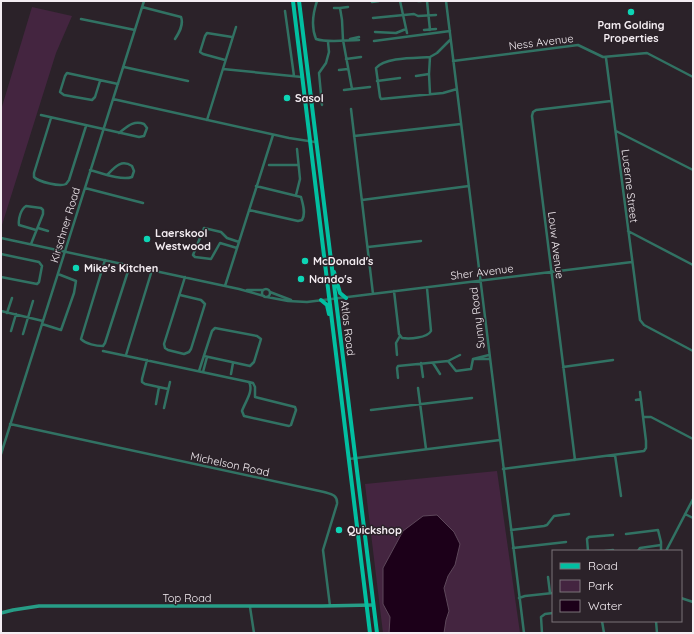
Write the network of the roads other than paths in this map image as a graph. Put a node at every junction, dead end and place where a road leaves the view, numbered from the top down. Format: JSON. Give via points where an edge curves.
{"nodes":[{"id":1,"x":144,"y":1,"type":"edge"},
{"id":2,"x":292,"y":1,"type":"edge"},
{"id":3,"x":299,"y":1,"type":"edge"},
{"id":4,"x":317,"y":1,"type":"edge"},
{"id":5,"x":379,"y":1,"type":"edge"},
{"id":6,"x":400,"y":1,"type":"edge"},
{"id":7,"x":427,"y":1,"type":"edge"},
{"id":8,"x":446,"y":1,"type":"edge"},
{"id":9,"x":372,"y":2,"type":"edge"},
{"id":10,"x":142,"y":7,"type":"junction"},
{"id":11,"x":348,"y":7,"type":"dead end"},
{"id":12,"x":334,"y":8,"type":"dead end"},
{"id":13,"x":340,"y":8,"type":"junction"},
{"id":14,"x":285,"y":11,"type":"dead end"},
{"id":15,"x":404,"y":15,"type":"junction"},
{"id":16,"x":429,"y":15,"type":"junction"},
{"id":17,"x":436,"y":15,"type":"dead end"},
{"id":18,"x":373,"y":18,"type":"dead end"},
{"id":19,"x":82,"y":19,"type":"dead end"},
{"id":20,"x":236,"y":27,"type":"dead end"},
{"id":21,"x":406,"y":29,"type":"junction"},
{"id":22,"x":436,"y":29,"type":"dead end"},
{"id":23,"x":135,"y":30,"type":"junction"},
{"id":24,"x":424,"y":30,"type":"dead end"},
{"id":25,"x":430,"y":30,"type":"junction"},
{"id":26,"x":450,"y":31,"type":"junction"},
{"id":27,"x":375,"y":32,"type":"dead end"},
{"id":28,"x":407,"y":33,"type":"dead end"},
{"id":29,"x":232,"y":37,"type":"junction"},
{"id":30,"x":359,"y":38,"type":"dead end"},
{"id":31,"x":175,"y":39,"type":"dead end"},
{"id":32,"x":343,"y":40,"type":"junction"},
{"id":33,"x":450,"y":40,"type":"junction"},
{"id":34,"x":374,"y":41,"type":"dead end"},
{"id":35,"x":328,"y":42,"type":"junction"},
{"id":36,"x":361,"y":57,"type":"dead end"},
{"id":37,"x":430,"y":57,"type":"junction"},
{"id":38,"x":606,"y":58,"type":"junction"},
{"id":39,"x":346,"y":59,"type":"junction"},
{"id":40,"x":225,"y":60,"type":"junction"},
{"id":41,"x":453,"y":61,"type":"junction"},
{"id":42,"x":124,"y":67,"type":"junction"},
{"id":43,"x":222,"y":68,"type":"junction"},
{"id":44,"x":348,"y":68,"type":"junction"},
{"id":45,"x":339,"y":70,"type":"dead end"},
{"id":46,"x":429,"y":74,"type":"junction"},
{"id":47,"x":294,"y":76,"type":"junction"},
{"id":48,"x":416,"y":76,"type":"dead end"},
{"id":49,"x":302,"y":77,"type":"junction"},
{"id":50,"x":693,"y":77,"type":"edge"},
{"id":51,"x":400,"y":78,"type":"dead end"},
{"id":52,"x":100,"y":81,"type":"junction"},
{"id":53,"x":188,"y":81,"type":"dead end"},
{"id":54,"x":377,"y":81,"type":"junction"},
{"id":55,"x":118,"y":84,"type":"junction"},
{"id":56,"x":370,"y":88,"type":"dead end"},
{"id":57,"x":352,"y":89,"type":"junction"},
{"id":58,"x":457,"y":89,"type":"junction"},
{"id":59,"x":344,"y":90,"type":"dead end"},
{"id":60,"x":430,"y":94,"type":"junction"},
{"id":61,"x":113,"y":100,"type":"junction"},
{"id":62,"x":612,"y":101,"type":"junction"},
{"id":63,"x":322,"y":105,"type":"dead end"},
{"id":64,"x":351,"y":109,"type":"dead end"},
{"id":65,"x":41,"y":115,"type":"dead end"},
{"id":66,"x":51,"y":118,"type":"junction"},
{"id":67,"x":207,"y":120,"type":"junction"},
{"id":68,"x":461,"y":124,"type":"junction"},
{"id":69,"x":86,"y":126,"type":"junction"},
{"id":70,"x":104,"y":129,"type":"junction"},
{"id":71,"x":615,"y":131,"type":"junction"},
{"id":72,"x":119,"y":133,"type":"junction"},
{"id":73,"x":273,"y":135,"type":"junction"},
{"id":74,"x":354,"y":136,"type":"junction"},
{"id":75,"x":310,"y":142,"type":"junction"},
{"id":76,"x":315,"y":142,"type":"junction"},
{"id":77,"x":297,"y":149,"type":"dead end"},
{"id":78,"x":269,"y":165,"type":"dead end"},
{"id":79,"x":298,"y":165,"type":"junction"},
{"id":80,"x":90,"y":170,"type":"junction"},
{"id":81,"x":693,"y":170,"type":"edge"},
{"id":82,"x":107,"y":174,"type":"junction"},
{"id":83,"x":256,"y":186,"type":"junction"},
{"id":84,"x":469,"y":186,"type":"junction"},
{"id":85,"x":85,"y":188,"type":"junction"},
{"id":86,"x":296,"y":195,"type":"junction"},
{"id":87,"x":362,"y":200,"type":"junction"},
{"id":88,"x":143,"y":203,"type":"dead end"},
{"id":89,"x":249,"y":210,"type":"junction"},
{"id":90,"x":37,"y":229,"type":"junction"},
{"id":91,"x":48,"y":231,"type":"dead end"},
{"id":92,"x":628,"y":231,"type":"junction"},
{"id":93,"x":1,"y":238,"type":"edge"},
{"id":94,"x":421,"y":241,"type":"dead end"},
{"id":95,"x":239,"y":242,"type":"junction"},
{"id":96,"x":31,"y":244,"type":"junction"},
{"id":97,"x":368,"y":247,"type":"junction"},
{"id":98,"x":237,"y":248,"type":"junction"},
{"id":99,"x":65,"y":251,"type":"junction"},
{"id":100,"x":1,"y":254,"type":"edge"},
{"id":101,"x":105,"y":260,"type":"junction"},
{"id":102,"x":330,"y":262,"type":"junction"},
{"id":103,"x":632,"y":262,"type":"junction"},
{"id":104,"x":130,"y":265,"type":"junction"},
{"id":105,"x":693,"y":265,"type":"edge"},
{"id":106,"x":152,"y":270,"type":"junction"},
{"id":107,"x":551,"y":272,"type":"junction"},
{"id":108,"x":58,"y":274,"type":"junction"},
{"id":109,"x":1,"y":277,"type":"edge"},
{"id":110,"x":185,"y":277,"type":"junction"},
{"id":111,"x":480,"y":281,"type":"junction"},
{"id":112,"x":225,"y":286,"type":"junction"},
{"id":113,"x":427,"y":288,"type":"junction"},
{"id":114,"x":239,"y":289,"type":"junction"},
{"id":115,"x":263,"y":290,"type":"junction"},
{"id":116,"x":394,"y":291,"type":"junction"},
{"id":117,"x":270,"y":292,"type":"junction"},
{"id":118,"x":373,"y":294,"type":"junction"},
{"id":119,"x":180,"y":295,"type":"junction"},
{"id":120,"x":266,"y":297,"type":"junction"},
{"id":121,"x":12,"y":298,"type":"dead end"},
{"id":122,"x":346,"y":298,"type":"junction"},
{"id":123,"x":335,"y":299,"type":"junction"},
{"id":124,"x":321,"y":300,"type":"junction"},
{"id":125,"x":330,"y":300,"type":"junction"},
{"id":126,"x":33,"y":301,"type":"dead end"},
{"id":127,"x":292,"y":301,"type":"junction"},
{"id":128,"x":1,"y":311,"type":"edge"},
{"id":129,"x":8,"y":313,"type":"junction"},
{"id":130,"x":16,"y":314,"type":"junction"},
{"id":131,"x":28,"y":317,"type":"junction"},
{"id":132,"x":43,"y":321,"type":"junction"},
{"id":133,"x":42,"y":324,"type":"junction"},
{"id":134,"x":333,"y":326,"type":"junction"},
{"id":135,"x":11,"y":331,"type":"dead end"},
{"id":136,"x":22,"y":334,"type":"dead end"},
{"id":137,"x":400,"y":336,"type":"junction"},
{"id":138,"x":103,"y":351,"type":"dead end"},
{"id":139,"x":693,"y":351,"type":"edge"},
{"id":140,"x":460,"y":354,"type":"dead end"},
{"id":141,"x":126,"y":355,"type":"junction"},
{"id":142,"x":397,"y":355,"type":"dead end"},
{"id":143,"x":206,"y":357,"type":"junction"},
{"id":144,"x":489,"y":357,"type":"junction"},
{"id":145,"x":148,"y":360,"type":"junction"},
{"id":146,"x":613,"y":360,"type":"dead end"},
{"id":147,"x":448,"y":361,"type":"junction"},
{"id":148,"x":233,"y":362,"type":"junction"},
{"id":149,"x":433,"y":362,"type":"junction"},
{"id":150,"x":421,"y":363,"type":"junction"},
{"id":151,"x":563,"y":367,"type":"junction"},
{"id":152,"x":199,"y":371,"type":"junction"},
{"id":153,"x":203,"y":372,"type":"junction"},
{"id":154,"x":231,"y":374,"type":"dead end"},
{"id":155,"x":440,"y":374,"type":"dead end"},
{"id":156,"x":423,"y":377,"type":"dead end"},
{"id":157,"x":398,"y":378,"type":"dead end"},
{"id":158,"x":170,"y":382,"type":"dead end"},
{"id":159,"x":249,"y":382,"type":"junction"},
{"id":160,"x":159,"y":387,"type":"junction"},
{"id":161,"x":418,"y":388,"type":"dead end"},
{"id":162,"x":168,"y":389,"type":"junction"},
{"id":163,"x":640,"y":392,"type":"dead end"},
{"id":164,"x":472,"y":398,"type":"dead end"},
{"id":165,"x":641,"y":399,"type":"junction"},
{"id":166,"x":636,"y":400,"type":"dead end"},
{"id":167,"x":156,"y":404,"type":"dead end"},
{"id":168,"x":420,"y":404,"type":"junction"},
{"id":169,"x":164,"y":408,"type":"dead end"},
{"id":170,"x":371,"y":410,"type":"dead end"},
{"id":171,"x":644,"y":417,"type":"junction"},
{"id":172,"x":10,"y":424,"type":"junction"},
{"id":173,"x":693,"y":439,"type":"edge"},
{"id":174,"x":500,"y":440,"type":"junction"},
{"id":175,"x":426,"y":449,"type":"junction"},
{"id":176,"x":1,"y":454,"type":"edge"},
{"id":177,"x":615,"y":455,"type":"junction"},
{"id":178,"x":350,"y":458,"type":"junction"},
{"id":179,"x":355,"y":458,"type":"junction"},
{"id":180,"x":575,"y":460,"type":"junction"},
{"id":181,"x":503,"y":469,"type":"junction"},
{"id":182,"x":621,"y":496,"type":"dead end"},
{"id":183,"x":693,"y":499,"type":"edge"},
{"id":184,"x":569,"y":514,"type":"dead end"},
{"id":185,"x":685,"y":514,"type":"junction"},
{"id":186,"x":693,"y":518,"type":"edge"},
{"id":187,"x":511,"y":530,"type":"junction"},
{"id":188,"x":626,"y":534,"type":"dead end"},
{"id":189,"x":613,"y":535,"type":"dead end"},
{"id":190,"x":566,"y":542,"type":"dead end"},
{"id":191,"x":661,"y":545,"type":"junction"},
{"id":192,"x":513,"y":548,"type":"junction"},
{"id":193,"x":588,"y":550,"type":"edge"},
{"id":194,"x":639,"y":550,"type":"edge"},
{"id":195,"x":661,"y":550,"type":"edge"},
{"id":196,"x":667,"y":550,"type":"edge"},
{"id":197,"x":548,"y":577,"type":"dead end"},
{"id":198,"x":552,"y":593,"type":"edge"},
{"id":199,"x":519,"y":594,"type":"junction"},
{"id":200,"x":525,"y":596,"type":"junction"},
{"id":201,"x":519,"y":598,"type":"junction"},
{"id":202,"x":682,"y":598,"type":"edge"},
{"id":203,"x":693,"y":602,"type":"edge"},
{"id":204,"x":367,"y":605,"type":"junction"},
{"id":205,"x":373,"y":605,"type":"junction"},
{"id":206,"x":330,"y":606,"type":"junction"},
{"id":207,"x":250,"y":607,"type":"junction"},
{"id":208,"x":1,"y":613,"type":"edge"},
{"id":209,"x":552,"y":613,"type":"edge"},
{"id":210,"x":602,"y":622,"type":"edge"},
{"id":211,"x":656,"y":622,"type":"edge"},
{"id":212,"x":254,"y":633,"type":"edge"},
{"id":213,"x":370,"y":633,"type":"edge"},
{"id":214,"x":377,"y":633,"type":"edge"},
{"id":215,"x":524,"y":633,"type":"edge"},
{"id":216,"x":542,"y":633,"type":"edge"},
{"id":217,"x":604,"y":633,"type":"edge"},
{"id":218,"x":657,"y":633,"type":"edge"}],
"edges":[{"from":1,"to":10,"type":"street","name":"Kirschner Road"},
{"from":2,"to":49,"type":"main road","name":"Atlas Road"},
{"from":3,"to":76,"type":"main road","name":"Atlas Road"},
{"from":4,"to":35,"type":"street","via":[[313,16],[314,37]]},
{"from":5,"to":9,"type":"street"},
{"from":6,"to":15,"type":"street"},
{"from":7,"to":16,"type":"street"},
{"from":8,"to":26,"type":"street","name":"Sunny Road"},
{"from":10,"to":23,"type":"street","name":"Kirschner Road"},
{"from":10,"to":31,"type":"street","via":[[181,17],[179,34]]},
{"from":11,"to":13,"type":"street"},
{"from":12,"to":13,"type":"street"},
{"from":13,"to":32,"type":"street"},
{"from":14,"to":47,"type":"street"},
{"from":15,"to":16,"type":"street"},
{"from":15,"to":18,"type":"street"},
{"from":15,"to":21,"type":"street"},
{"from":16,"to":17,"type":"street"},
{"from":16,"to":25,"type":"street"},
{"from":19,"to":23,"type":"street"},
{"from":20,"to":29,"type":"street"},
{"from":21,"to":27,"type":"street","via":[[396,33]]},
{"from":21,"to":28,"type":"street"},
{"from":22,"to":25,"type":"street"},
{"from":23,"to":42,"type":"street","name":"Kirschner Road"},
{"from":24,"to":25,"type":"street"},
{"from":26,"to":33,"type":"street","name":"Sunny Road"},
{"from":26,"to":34,"type":"street"},
{"from":29,"to":40,"type":"street"},
{"from":29,"to":40,"type":"street","via":[[207,32],[200,49],[202,54]]},
{"from":30,"to":32,"type":"street"},
{"from":32,"to":35,"type":"street"},
{"from":32,"to":39,"type":"street"},
{"from":33,"to":37,"type":"street"},
{"from":33,"to":41,"type":"street","name":"Sunny Road"},
{"from":35,"to":63,"type":"street","via":[[326,63],[319,73]]},
{"from":36,"to":39,"type":"street"},
{"from":37,"to":46,"type":"street"},
{"from":37,"to":54,"type":"street","via":[[389,60],[376,68]]},
{"from":38,"to":41,"type":"street","name":"Ness Avenue","via":[[577,45]]},
{"from":38,"to":50,"type":"street","via":[[645,52]]},
{"from":38,"to":62,"type":"street","name":"Lucerne Street"},
{"from":39,"to":44,"type":"street"},
{"from":40,"to":43,"type":"street"},
{"from":41,"to":58,"type":"street","name":"Sunny Road"},
{"from":42,"to":53,"type":"street"},
{"from":42,"to":55,"type":"street","name":"Kirschner Road"},
{"from":43,"to":47,"type":"street"},
{"from":43,"to":67,"type":"street"},
{"from":44,"to":45,"type":"street"},
{"from":44,"to":57,"type":"street"},
{"from":46,"to":48,"type":"street"},
{"from":46,"to":60,"type":"street"},
{"from":47,"to":49,"type":"street"},
{"from":49,"to":75,"type":"main road","name":"Atlas Road"},
{"from":51,"to":54,"type":"street"},
{"from":52,"to":52,"type":"street","via":[[67,73],[60,92],[92,100],[96,97]]},
{"from":52,"to":55,"type":"street"},
{"from":54,"to":60,"type":"street","via":[[381,98]]},
{"from":55,"to":61,"type":"street","name":"Kirschner Road"},
{"from":56,"to":57,"type":"street"},
{"from":57,"to":59,"type":"street"},
{"from":58,"to":60,"type":"street"},
{"from":58,"to":68,"type":"street","name":"Sunny Road"},
{"from":61,"to":67,"type":"street"},
{"from":61,"to":70,"type":"street","name":"Kirschner Road"},
{"from":62,"to":71,"type":"street","name":"Lucerne Street"},
{"from":62,"to":107,"type":"street","name":"Louw Avenue","via":[[536,110],[532,114]]},
{"from":64,"to":74,"type":"street"},
{"from":65,"to":66,"type":"street"},
{"from":66,"to":69,"type":"street"},
{"from":66,"to":69,"type":"street","via":[[34,177],[62,186],[69,180]]},
{"from":67,"to":73,"type":"street"},
{"from":68,"to":74,"type":"street"},
{"from":68,"to":84,"type":"street","name":"Sunny Road"},
{"from":69,"to":70,"type":"street"},
{"from":70,"to":72,"type":"street"},
{"from":70,"to":80,"type":"street","name":"Kirschner Road"},
{"from":71,"to":81,"type":"street"},
{"from":71,"to":92,"type":"street","name":"Lucerne Street"},
{"from":72,"to":72,"type":"street","via":[[142,137],[146,134],[147,128],[137,122]]},
{"from":73,"to":75,"type":"street"},
{"from":73,"to":83,"type":"street"},
{"from":74,"to":87,"type":"street"},
{"from":75,"to":76,"type":"street"},
{"from":75,"to":125,"type":"main road","name":"Atlas Road"},
{"from":76,"to":102,"type":"main road","name":"Atlas Road"},
{"from":77,"to":79,"type":"street"},
{"from":78,"to":79,"type":"street"},
{"from":79,"to":86,"type":"street","via":[[300,179]]},
{"from":80,"to":82,"type":"street"},
{"from":80,"to":85,"type":"street","name":"Kirschner Road"},
{"from":82,"to":82,"type":"street","via":[[127,178],[132,177],[134,171],[132,166],[123,163]]},
{"from":83,"to":86,"type":"street"},
{"from":83,"to":89,"type":"street"},
{"from":84,"to":87,"type":"street"},
{"from":84,"to":111,"type":"street","name":"Sunny Road"},
{"from":85,"to":88,"type":"street"},
{"from":85,"to":99,"type":"street","name":"Kirschner Road"},
{"from":86,"to":89,"type":"street","via":[[302,198],[304,218],[301,221]]},
{"from":87,"to":97,"type":"street"},
{"from":89,"to":95,"type":"street"},
{"from":90,"to":90,"type":"street","via":[[43,214],[42,209],[24,206],[19,225]]},
{"from":90,"to":91,"type":"street"},
{"from":90,"to":96,"type":"street"},
{"from":92,"to":103,"type":"street","name":"Lucerne Street"},
{"from":92,"to":105,"type":"street"},
{"from":93,"to":96,"type":"street"},
{"from":94,"to":97,"type":"street"},
{"from":95,"to":98,"type":"street"},
{"from":95,"to":98,"type":"street","via":[[227,238],[221,232],[204,228],[193,255],[211,260],[220,243]]},
{"from":96,"to":99,"type":"street"},
{"from":97,"to":118,"type":"street"},
{"from":98,"to":112,"type":"street"},
{"from":99,"to":101,"type":"street"},
{"from":99,"to":108,"type":"street","name":"Kirschner Road"},
{"from":100,"to":109,"type":"street","via":[[39,262],[42,266],[37,284]]},
{"from":101,"to":104,"type":"street"},
{"from":101,"to":104,"type":"street","via":[[81,339],[86,343],[100,346],[105,343]]},
{"from":102,"to":122,"type":"main road","via":[[340,293]]},
{"from":102,"to":123,"type":"main road","name":"Atlas Road"},
{"from":103,"to":107,"type":"street","name":"Sher Avenue"},
{"from":103,"to":139,"type":"street","name":"Lucerne Street","via":[[640,320],[644,325]]},
{"from":104,"to":106,"type":"street"},
{"from":106,"to":110,"type":"street"},
{"from":106,"to":141,"type":"street"},
{"from":107,"to":111,"type":"street","name":"Sher Avenue"},
{"from":107,"to":151,"type":"street","name":"Louw Avenue"},
{"from":108,"to":132,"type":"street","name":"Kirschner Road"},
{"from":108,"to":133,"type":"street","via":[[76,281],[77,284],[61,330]]},
{"from":110,"to":112,"type":"street"},
{"from":110,"to":119,"type":"street"},
{"from":111,"to":113,"type":"street","name":"Sher Avenue"},
{"from":111,"to":144,"type":"street","name":"Sunny Road"},
{"from":112,"to":114,"type":"street"},
{"from":113,"to":116,"type":"street","name":"Sher Avenue"},
{"from":113,"to":137,"type":"street","via":[[431,332],[407,338]]},
{"from":114,"to":115,"type":"street"},
{"from":114,"to":120,"type":"street"},
{"from":115,"to":117,"type":"street","via":[[267,289]]},
{"from":115,"to":120,"type":"street","via":[[262,293]]},
{"from":116,"to":118,"type":"street","name":"Sher Avenue"},
{"from":116,"to":137,"type":"street"},
{"from":117,"to":120,"type":"street"},
{"from":117,"to":127,"type":"street"},
{"from":118,"to":122,"type":"street","name":"Sher Avenue"},
{"from":119,"to":119,"type":"street","via":[[164,346],[168,350],[186,354],[191,349],[205,304],[201,300]]},
{"from":120,"to":127,"type":"street"},
{"from":121,"to":129,"type":"street"},
{"from":122,"to":123,"type":"street","name":"Sher Avenue"},
{"from":123,"to":125,"type":"street","name":"Sher Avenue"},
{"from":123,"to":179,"type":"main road","name":"Atlas Road"},
{"from":124,"to":125,"type":"street","name":"Sher Avenue"},
{"from":124,"to":127,"type":"street","name":"Sher Avenue"},
{"from":124,"to":134,"type":"main road","via":[[327,305]]},
{"from":125,"to":134,"type":"main road","name":"Atlas Road"},
{"from":126,"to":131,"type":"street"},
{"from":128,"to":129,"type":"street"},
{"from":129,"to":130,"type":"street"},
{"from":130,"to":131,"type":"street"},
{"from":130,"to":135,"type":"street"},
{"from":131,"to":132,"type":"street"},
{"from":131,"to":136,"type":"street"},
{"from":132,"to":133,"type":"street","name":"Kirschner Road"},
{"from":133,"to":172,"type":"street","name":"Kirschner Road"},
{"from":134,"to":178,"type":"main road","name":"Atlas Road"},
{"from":137,"to":142,"type":"street","via":[[396,343]]},
{"from":138,"to":141,"type":"street"},
{"from":140,"to":147,"type":"street"},
{"from":141,"to":145,"type":"street"},
{"from":143,"to":148,"type":"street"},
{"from":143,"to":148,"type":"street","via":[[212,331],[216,327],[260,337],[253,364],[249,366]]},
{"from":143,"to":152,"type":"street"},
{"from":143,"to":153,"type":"street"},
{"from":144,"to":147,"type":"street","via":[[473,359],[471,369],[457,372]]},
{"from":144,"to":174,"type":"street","name":"Sunny Road"},
{"from":145,"to":152,"type":"street"},
{"from":145,"to":160,"type":"street","via":[[142,382]]},
{"from":146,"to":151,"type":"street"},
{"from":147,"to":149,"type":"street"},
{"from":148,"to":154,"type":"street"},
{"from":149,"to":150,"type":"street"},
{"from":149,"to":155,"type":"street"},
{"from":150,"to":156,"type":"street"},
{"from":150,"to":157,"type":"street","via":[[398,366]]},
{"from":151,"to":180,"type":"street","name":"Louw Avenue"},
{"from":152,"to":153,"type":"street"},
{"from":153,"to":159,"type":"street"},
{"from":158,"to":162,"type":"street"},
{"from":159,"to":159,"type":"street","via":[[255,385],[256,398],[295,408],[291,425],[244,416],[242,411],[249,395]]},
{"from":160,"to":162,"type":"street"},
{"from":160,"to":167,"type":"street"},
{"from":161,"to":168,"type":"street"},
{"from":162,"to":169,"type":"street"},
{"from":163,"to":165,"type":"street"},
{"from":164,"to":168,"type":"street"},
{"from":165,"to":166,"type":"street"},
{"from":165,"to":171,"type":"street"},
{"from":168,"to":170,"type":"street"},
{"from":168,"to":175,"type":"street"},
{"from":171,"to":173,"type":"street","via":[[651,417]]},
{"from":171,"to":177,"type":"street","via":[[646,450]]},
{"from":172,"to":176,"type":"street","name":"Kirschner Road"},
{"from":172,"to":206,"type":"street","name":"Michelson Road","via":[[334,496],[337,504],[323,550]]},
{"from":174,"to":175,"type":"street"},
{"from":174,"to":181,"type":"street","name":"Sunny Road"},
{"from":175,"to":179,"type":"street"},
{"from":177,"to":180,"type":"street"},
{"from":177,"to":182,"type":"street"},
{"from":178,"to":179,"type":"street"},
{"from":178,"to":204,"type":"main road","name":"Atlas Road"},
{"from":179,"to":205,"type":"main road","name":"Atlas Road"},
{"from":180,"to":181,"type":"street"},
{"from":181,"to":187,"type":"street","name":"Sunny Road"},
{"from":183,"to":185,"type":"street"},
{"from":184,"to":187,"type":"street","via":[[554,516],[544,526]]},
{"from":185,"to":186,"type":"street"},
{"from":185,"to":196,"type":"street"},
{"from":187,"to":192,"type":"street","name":"Sunny Road"},
{"from":188,"to":191,"type":"street","via":[[658,530]]},
{"from":189,"to":193,"type":"street","via":[[589,537]]},
{"from":190,"to":192,"type":"street"},
{"from":191,"to":194,"type":"street"},
{"from":191,"to":195,"type":"street"},
{"from":192,"to":199,"type":"street","name":"Sunny Road"},
{"from":197,"to":198,"type":"street"},
{"from":198,"to":200,"type":"street"},
{"from":199,"to":200,"type":"street"},
{"from":199,"to":201,"type":"street","name":"Sunny Road"},
{"from":200,"to":201,"type":"street"},
{"from":201,"to":215,"type":"street","name":"Sunny Road"},
{"from":202,"to":203,"type":"street"},
{"from":204,"to":205,"type":"street","name":"Top Road"},
{"from":204,"to":206,"type":"street","name":"Top Road"},
{"from":204,"to":213,"type":"main road","name":"Atlas Road"},
{"from":205,"to":214,"type":"main road","name":"Atlas Road"},
{"from":206,"to":207,"type":"street","name":"Top Road"},
{"from":207,"to":208,"type":"street","name":"Top Road","via":[[39,606]]},
{"from":207,"to":212,"type":"street"},
{"from":209,"to":216,"type":"street","via":[[541,617]]},
{"from":210,"to":217,"type":"street"},
{"from":211,"to":218,"type":"street"}]}
